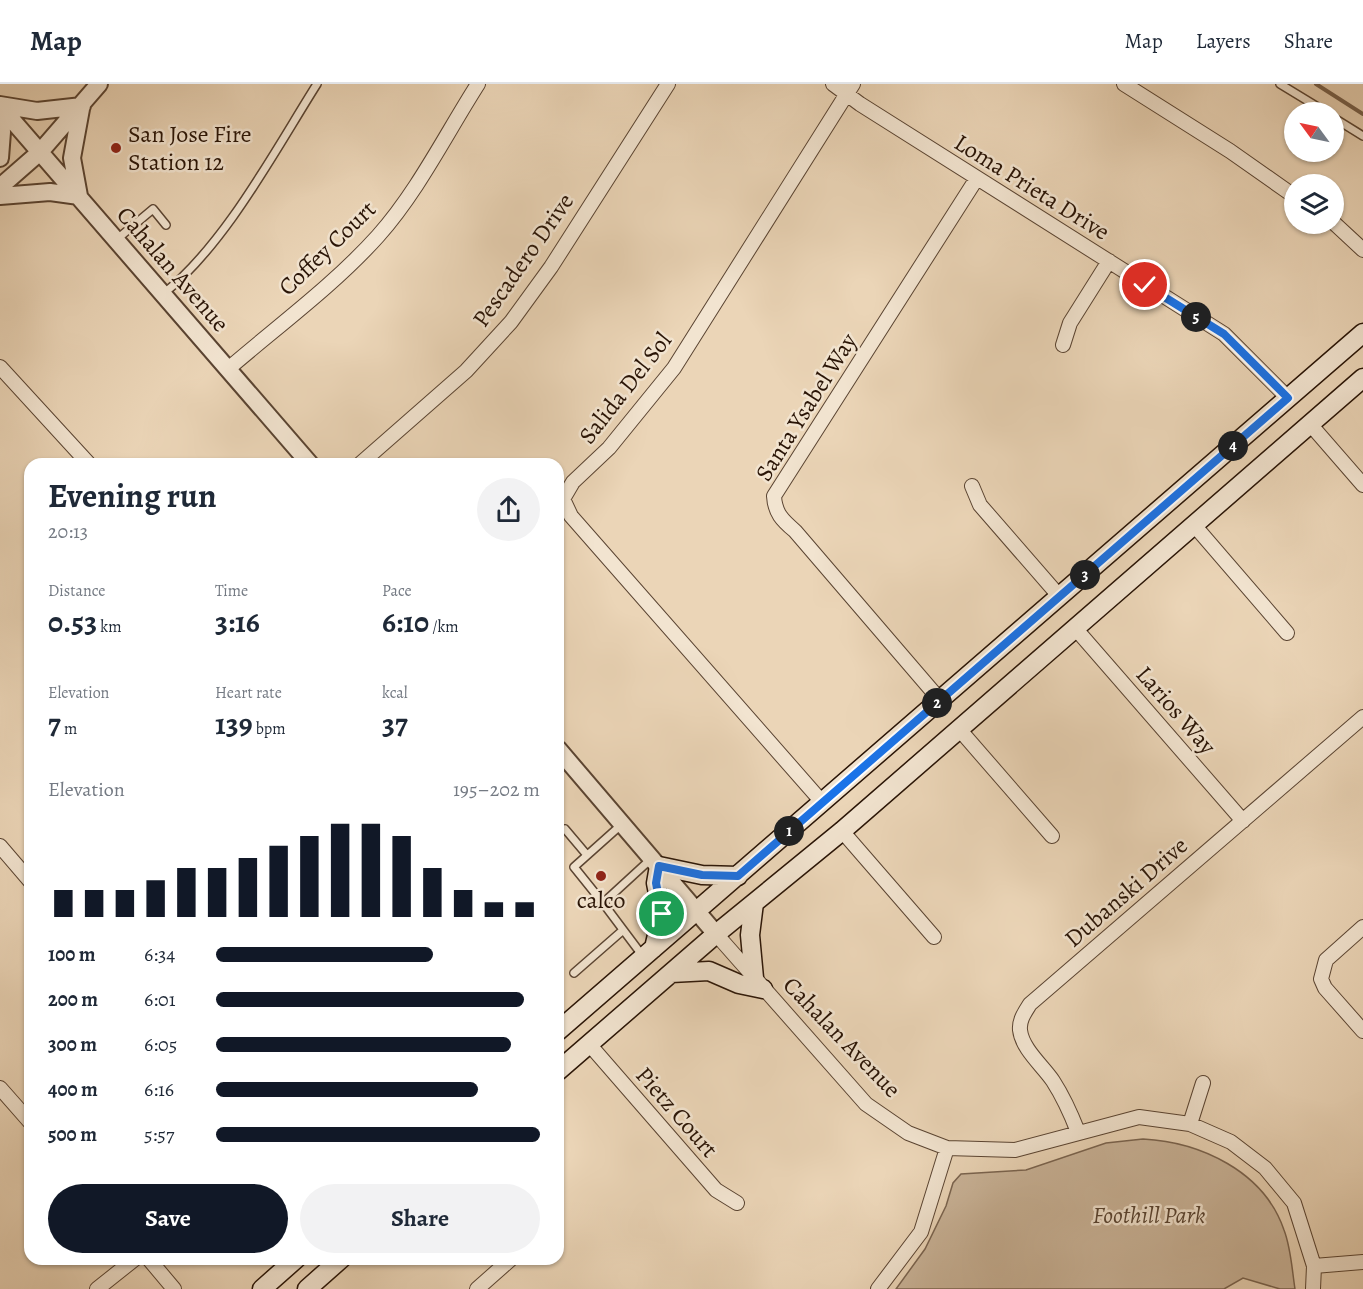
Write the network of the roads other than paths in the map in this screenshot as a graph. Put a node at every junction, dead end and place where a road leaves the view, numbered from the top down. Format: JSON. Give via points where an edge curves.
{"nodes":[{"id":1,"x":99,"y":84,"type":"edge"},
{"id":2,"x":317,"y":84,"type":"edge"},
{"id":3,"x":478,"y":84,"type":"edge"},
{"id":4,"x":668,"y":84,"type":"edge"},
{"id":5,"x":833,"y":84,"type":"edge"},
{"id":6,"x":1124,"y":84,"type":"edge"},
{"id":7,"x":1280,"y":84,"type":"edge"},
{"id":8,"x":849,"y":89,"type":"edge"},
{"id":9,"x":1310,"y":102,"type":"edge"},
{"id":10,"x":0,"y":105,"type":"edge"},
{"id":11,"x":82,"y":106,"type":"junction"},
{"id":12,"x":0,"y":111,"type":"edge"},
{"id":13,"x":1344,"y":124,"type":"edge"},
{"id":14,"x":1363,"y":136,"type":"edge"},
{"id":15,"x":40,"y":152,"type":"junction"},
{"id":16,"x":0,"y":158,"type":"edge"},
{"id":17,"x":977,"y":178,"type":"junction"},
{"id":18,"x":0,"y":187,"type":"edge"},
{"id":19,"x":1284,"y":189,"type":"edge"},
{"id":20,"x":0,"y":196,"type":"edge"},
{"id":21,"x":79,"y":196,"type":"junction"},
{"id":22,"x":166,"y":225,"type":"dead end"},
{"id":23,"x":1344,"y":232,"type":"edge"},
{"id":24,"x":117,"y":240,"type":"junction"},
{"id":25,"x":1363,"y":250,"type":"edge"},
{"id":26,"x":1109,"y":261,"type":"junction"},
{"id":27,"x":163,"y":294,"type":"junction"},
{"id":28,"x":1363,"y":333,"type":"edge"},
{"id":29,"x":1063,"y":345,"type":"dead end"},
{"id":30,"x":0,"y":367,"type":"edge"},
{"id":31,"x":228,"y":369,"type":"junction"},
{"id":32,"x":1363,"y":378,"type":"edge"},
{"id":33,"x":1288,"y":398,"type":"junction"},
{"id":34,"x":1310,"y":424,"type":"junction"},
{"id":35,"x":83,"y":458,"type":"edge"},
{"id":36,"x":305,"y":458,"type":"edge"},
{"id":37,"x":367,"y":458,"type":"edge"},
{"id":38,"x":1363,"y":485,"type":"edge"},
{"id":39,"x":972,"y":486,"type":"dead end"},
{"id":40,"x":564,"y":497,"type":"edge"},
{"id":41,"x":564,"y":501,"type":"edge"},
{"id":42,"x":1194,"y":525,"type":"junction"},
{"id":43,"x":1060,"y":597,"type":"junction"},
{"id":44,"x":1076,"y":628,"type":"junction"},
{"id":45,"x":1287,"y":633,"type":"dead end"},
{"id":46,"x":940,"y":700,"type":"junction"},
{"id":47,"x":1363,"y":717,"type":"edge"},
{"id":48,"x":959,"y":729,"type":"junction"},
{"id":49,"x":564,"y":756,"type":"edge"},
{"id":50,"x":822,"y":802,"type":"junction"},
{"id":51,"x":1243,"y":821,"type":"junction"},
{"id":52,"x":622,"y":823,"type":"junction"},
{"id":53,"x":565,"y":829,"type":"dead end"},
{"id":54,"x":842,"y":831,"type":"junction"},
{"id":55,"x":1052,"y":836,"type":"dead end"},
{"id":56,"x":0,"y":846,"type":"edge"},
{"id":57,"x":587,"y":855,"type":"junction"},
{"id":58,"x":656,"y":862,"type":"junction"},
{"id":59,"x":24,"y":874,"type":"edge"},
{"id":60,"x":738,"y":876,"type":"junction"},
{"id":61,"x":603,"y":903,"type":"junction"},
{"id":62,"x":754,"y":903,"type":"junction"},
{"id":63,"x":697,"y":911,"type":"junction"},
{"id":64,"x":1363,"y":927,"type":"edge"},
{"id":65,"x":622,"y":931,"type":"junction"},
{"id":66,"x":716,"y":934,"type":"junction"},
{"id":67,"x":934,"y":937,"type":"dead end"},
{"id":68,"x":649,"y":953,"type":"junction"},
{"id":69,"x":574,"y":973,"type":"dead end"},
{"id":70,"x":671,"y":973,"type":"junction"},
{"id":71,"x":759,"y":984,"type":"junction"},
{"id":72,"x":564,"y":1026,"type":"edge"},
{"id":73,"x":1363,"y":1030,"type":"edge"},
{"id":74,"x":589,"y":1044,"type":"junction"},
{"id":75,"x":564,"y":1066,"type":"edge"},
{"id":76,"x":1203,"y":1083,"type":"dead end"},
{"id":77,"x":0,"y":1088,"type":"edge"},
{"id":78,"x":24,"y":1115,"type":"edge"},
{"id":79,"x":1190,"y":1124,"type":"junction"},
{"id":80,"x":1078,"y":1132,"type":"junction"},
{"id":81,"x":947,"y":1148,"type":"junction"},
{"id":82,"x":737,"y":1203,"type":"dead end"},
{"id":83,"x":1363,"y":1262,"type":"edge"},
{"id":84,"x":127,"y":1265,"type":"edge"},
{"id":85,"x":154,"y":1265,"type":"edge"},
{"id":86,"x":289,"y":1265,"type":"edge"},
{"id":87,"x":334,"y":1265,"type":"edge"},
{"id":88,"x":504,"y":1265,"type":"edge"},
{"id":89,"x":1314,"y":1266,"type":"junction"},
{"id":90,"x":97,"y":1289,"type":"edge"},
{"id":91,"x":174,"y":1289,"type":"edge"},
{"id":92,"x":262,"y":1289,"type":"edge"},
{"id":93,"x":307,"y":1289,"type":"edge"},
{"id":94,"x":477,"y":1289,"type":"edge"},
{"id":95,"x":878,"y":1289,"type":"edge"},
{"id":96,"x":1313,"y":1289,"type":"edge"}],
"edges":[{"from":1,"to":11,"type":"street"},
{"from":2,"to":27,"type":"lane","via":[[220,233],[181,280]]},
{"from":3,"to":31,"type":"street","name":"Coffey Court","via":[[399,210],[378,235]]},
{"from":4,"to":37,"type":"street","name":"Pescadero Drive","via":[[551,267],[511,322],[466,371]]},
{"from":5,"to":8,"type":"street","name":"Loma Prieta Drive"},
{"from":6,"to":19,"type":"street"},
{"from":7,"to":9,"type":"lane"},
{"from":8,"to":17,"type":"street","name":"Loma Prieta Drive"},
{"from":8,"to":40,"type":"street","name":"Salida Del Sol","via":[[674,368],[609,448],[573,482]]},
{"from":10,"to":11,"type":"street","via":[[37,111]]},
{"from":10,"to":15,"type":"street","name":"Cahalan Avenue"},
{"from":11,"to":15,"type":"street"},
{"from":11,"to":21,"type":"street","via":[[72,158]]},
{"from":12,"to":16,"type":"street"},
{"from":13,"to":14,"type":"lane"},
{"from":15,"to":18,"type":"street"},
{"from":15,"to":21,"type":"street","name":"Cahalan Avenue"},
{"from":17,"to":26,"type":"street","name":"Loma Prieta Drive"},
{"from":17,"to":46,"type":"street","name":"Santa Ysabel Way","via":[[774,496],[775,511],[783,521]]},
{"from":20,"to":21,"type":"street","via":[[50,192]]},
{"from":21,"to":24,"type":"street","name":"Cahalan Avenue"},
{"from":22,"to":24,"type":"lane","via":[[153,209]]},
{"from":23,"to":25,"type":"street"},
{"from":24,"to":27,"type":"street","name":"Cahalan Avenue"},
{"from":26,"to":29,"type":"street","via":[[1070,323]]},
{"from":26,"to":33,"type":"street","name":"Loma Prieta Drive","via":[[1224,334]]},
{"from":27,"to":31,"type":"street","name":"Cahalan Avenue"},
{"from":28,"to":33,"type":"main road"},
{"from":30,"to":35,"type":"street"},
{"from":31,"to":36,"type":"street","name":"Cahalan Avenue"},
{"from":32,"to":34,"type":"main road"},
{"from":33,"to":43,"type":"main road"},
{"from":34,"to":38,"type":"street"},
{"from":34,"to":42,"type":"main road"},
{"from":39,"to":43,"type":"street","via":[[980,505]]},
{"from":41,"to":50,"type":"street","name":"Salida Del Sol","via":[[571,516]]},
{"from":42,"to":44,"type":"main road"},
{"from":42,"to":45,"type":"street"},
{"from":43,"to":46,"type":"main road"},
{"from":44,"to":48,"type":"main road"},
{"from":44,"to":51,"type":"street","name":"Larios Way"},
{"from":46,"to":50,"type":"main road"},
{"from":47,"to":51,"type":"street","name":"Dubanski Drive"},
{"from":48,"to":54,"type":"main road"},
{"from":48,"to":55,"type":"street"},
{"from":49,"to":52,"type":"street","name":"Cahalan Avenue"},
{"from":50,"to":60,"type":"main road"},
{"from":51,"to":80,"type":"street","name":"Dubanski Drive","via":[[1030,1005],[1022,1017],[1020,1031],[1025,1043],[1070,1109]]},
{"from":52,"to":57,"type":"lane"},
{"from":52,"to":58,"type":"street","name":"Cahalan Avenue"},
{"from":53,"to":57,"type":"lane"},
{"from":54,"to":62,"type":"main road"},
{"from":54,"to":67,"type":"street"},
{"from":56,"to":59,"type":"street"},
{"from":57,"to":61,"type":"lane","via":[[574,867]]},
{"from":58,"to":60,"type":"main road","via":[[702,875]]},
{"from":58,"to":61,"type":"lane"},
{"from":58,"to":63,"type":"street","name":"Cahalan Avenue"},
{"from":58,"to":68,"type":"main road","via":[[662,914]]},
{"from":60,"to":63,"type":"main road"},
{"from":61,"to":65,"type":"lane"},
{"from":62,"to":66,"type":"main road"},
{"from":62,"to":71,"type":"main road","via":[[750,935]]},
{"from":63,"to":66,"type":"street","name":"Cahalan Avenue"},
{"from":63,"to":68,"type":"main road"},
{"from":64,"to":73,"type":"street","via":[[1326,960],[1321,979]]},
{"from":65,"to":68,"type":"lane"},
{"from":65,"to":69,"type":"lane"},
{"from":66,"to":70,"type":"main road"},
{"from":66,"to":71,"type":"street","name":"Cahalan Avenue"},
{"from":68,"to":72,"type":"main road"},
{"from":70,"to":71,"type":"main road","via":[[709,971],[739,984]]},
{"from":70,"to":74,"type":"main road"},
{"from":71,"to":81,"type":"street","name":"Cahalan Avenue","via":[[866,1104],[908,1133]]},
{"from":74,"to":75,"type":"main road"},
{"from":74,"to":82,"type":"street","name":"Pietz Court","via":[[716,1190]]},
{"from":76,"to":79,"type":"street"},
{"from":77,"to":78,"type":"street"},
{"from":79,"to":80,"type":"street","name":"Cahalan Avenue","via":[[1139,1117]]},
{"from":79,"to":89,"type":"street","name":"Cahalan Avenue","via":[[1231,1142],[1265,1168],[1294,1203]]},
{"from":80,"to":81,"type":"street","name":"Cahalan Avenue","via":[[1015,1150]]},
{"from":81,"to":95,"type":"street","via":[[921,1232]]},
{"from":83,"to":89,"type":"street"},
{"from":84,"to":90,"type":"street"},
{"from":85,"to":91,"type":"street"},
{"from":86,"to":92,"type":"main road"},
{"from":87,"to":93,"type":"main road"},
{"from":88,"to":94,"type":"street"},
{"from":89,"to":96,"type":"street","name":"Cahalan Avenue"}]}
